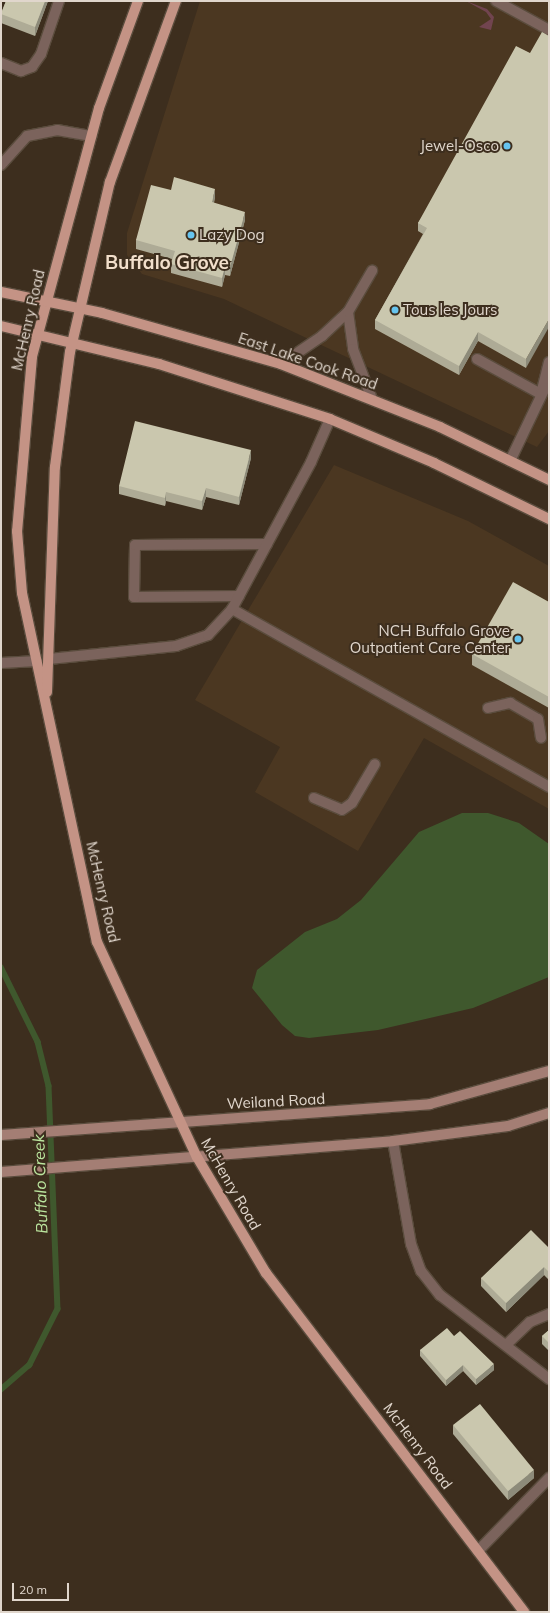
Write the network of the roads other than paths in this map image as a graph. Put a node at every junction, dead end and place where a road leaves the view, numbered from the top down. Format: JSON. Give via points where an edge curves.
{"nodes":[{"id":1,"x":59,"y":1,"type":"edge"},
{"id":2,"x":138,"y":1,"type":"edge"},
{"id":3,"x":176,"y":1,"type":"edge"},
{"id":4,"x":496,"y":1,"type":"edge"},
{"id":5,"x":549,"y":30,"type":"edge"},
{"id":6,"x":1,"y":63,"type":"edge"},
{"id":7,"x":91,"y":136,"type":"junction"},
{"id":8,"x":1,"y":165,"type":"edge"},
{"id":9,"x":372,"y":271,"type":"dead end"},
{"id":10,"x":1,"y":292,"type":"edge"},
{"id":11,"x":47,"y":299,"type":"junction"},
{"id":12,"x":80,"y":308,"type":"junction"},
{"id":13,"x":348,"y":312,"type":"junction"},
{"id":14,"x":1,"y":326,"type":"edge"},
{"id":15,"x":38,"y":334,"type":"junction"},
{"id":16,"x":72,"y":342,"type":"junction"},
{"id":17,"x":477,"y":359,"type":"dead end"},
{"id":18,"x":549,"y":362,"type":"edge"},
{"id":19,"x":281,"y":364,"type":"junction"},
{"id":20,"x":549,"y":381,"type":"edge"},
{"id":21,"x":541,"y":394,"type":"junction"},
{"id":22,"x":372,"y":399,"type":"junction"},
{"id":23,"x":330,"y":419,"type":"junction"},
{"id":24,"x":510,"y":461,"type":"junction"},
{"id":25,"x":549,"y":480,"type":"edge"},
{"id":26,"x":549,"y":519,"type":"edge"},
{"id":27,"x":267,"y":544,"type":"junction"},
{"id":28,"x":239,"y":596,"type":"junction"},
{"id":29,"x":232,"y":609,"type":"junction"},
{"id":30,"x":49,"y":660,"type":"junction"},
{"id":31,"x":37,"y":661,"type":"junction"},
{"id":32,"x":1,"y":662,"type":"edge"},
{"id":33,"x":46,"y":704,"type":"junction"},
{"id":34,"x":488,"y":708,"type":"dead end"},
{"id":35,"x":541,"y":738,"type":"dead end"},
{"id":36,"x":375,"y":764,"type":"dead end"},
{"id":37,"x":549,"y":787,"type":"edge"},
{"id":38,"x":314,"y":798,"type":"dead end"},
{"id":39,"x":549,"y":1071,"type":"edge"},
{"id":40,"x":549,"y":1113,"type":"edge"},
{"id":41,"x":180,"y":1120,"type":"junction"},
{"id":42,"x":1,"y":1135,"type":"edge"},
{"id":43,"x":393,"y":1141,"type":"junction"},
{"id":44,"x":197,"y":1157,"type":"junction"},
{"id":45,"x":1,"y":1172,"type":"edge"},
{"id":46,"x":549,"y":1314,"type":"edge"},
{"id":47,"x":506,"y":1345,"type":"junction"},
{"id":48,"x":549,"y":1379,"type":"edge"},
{"id":49,"x":549,"y":1478,"type":"edge"},
{"id":50,"x":478,"y":1550,"type":"junction"},
{"id":51,"x":524,"y":1612,"type":"edge"}],
"edges":[{"from":1,"to":6,"type":"lane","via":[[41,54],[32,67],[21,71]]},
{"from":2,"to":7,"type":"main road","name":"McHenry Road"},
{"from":3,"to":12,"type":"main road","name":"McHenry Road","via":[[110,182]]},
{"from":4,"to":5,"type":"lane"},
{"from":7,"to":8,"type":"lane","via":[[57,130],[27,136]]},
{"from":7,"to":11,"type":"main road","name":"McHenry Road"},
{"from":9,"to":13,"type":"lane"},
{"from":10,"to":11,"type":"main road","name":"East Lake Cook Road"},
{"from":11,"to":12,"type":"main road","name":"East Lake Cook Road"},
{"from":11,"to":15,"type":"main road","name":"McHenry Road"},
{"from":12,"to":16,"type":"main road","name":"McHenry Road"},
{"from":12,"to":19,"type":"main road","name":"East Lake Cook Road"},
{"from":13,"to":19,"type":"lane","via":[[322,336]]},
{"from":13,"to":22,"type":"lane","via":[[354,350]]},
{"from":14,"to":15,"type":"main road"},
{"from":15,"to":16,"type":"main road"},
{"from":15,"to":31,"type":"main road","name":"McHenry Road","via":[[32,357],[17,531],[22,593]]},
{"from":16,"to":23,"type":"main road","via":[[224,383]]},
{"from":16,"to":30,"type":"main road","name":"McHenry Road","via":[[55,467]]},
{"from":17,"to":21,"type":"lane"},
{"from":18,"to":21,"type":"lane"},
{"from":19,"to":22,"type":"main road","name":"East Lake Cook Road"},
{"from":20,"to":21,"type":"lane"},
{"from":21,"to":24,"type":"lane"},
{"from":22,"to":24,"type":"main road","name":"East Lake Cook Road"},
{"from":23,"to":26,"type":"main road","via":[[434,463]]},
{"from":23,"to":27,"type":"lane"},
{"from":24,"to":25,"type":"main road","name":"East Lake Cook Road"},
{"from":27,"to":28,"type":"lane"},
{"from":27,"to":28,"type":"lane","via":[[134,545],[134,597]]},
{"from":28,"to":29,"type":"lane"},
{"from":29,"to":30,"type":"lane","via":[[208,635],[176,646]]},
{"from":29,"to":37,"type":"lane"},
{"from":30,"to":33,"type":"main road","name":"McHenry Road"},
{"from":31,"to":32,"type":"lane"},
{"from":31,"to":33,"type":"main road","name":"McHenry Road"},
{"from":33,"to":41,"type":"main road","name":"McHenry Road","via":[[97,942]]},
{"from":34,"to":35,"type":"lane","via":[[510,703],[538,719]]},
{"from":36,"to":38,"type":"lane","via":[[352,803],[342,810]]},
{"from":39,"to":41,"type":"main road","name":"Weiland Road","via":[[430,1104],[334,1113]]},
{"from":40,"to":43,"type":"main road","via":[[508,1126]]},
{"from":41,"to":42,"type":"main road","name":"Weiland Road"},
{"from":41,"to":44,"type":"main road","name":"McHenry Road"},
{"from":43,"to":44,"type":"main road"},
{"from":43,"to":47,"type":"lane","via":[[411,1244],[420,1271],[440,1295]]},
{"from":44,"to":45,"type":"main road"},
{"from":44,"to":50,"type":"main road","name":"McHenry Road","via":[[266,1273]]},
{"from":46,"to":47,"type":"lane","via":[[530,1322]]},
{"from":47,"to":48,"type":"lane"},
{"from":49,"to":50,"type":"lane"},
{"from":50,"to":51,"type":"main road","name":"McHenry Road"}]}
